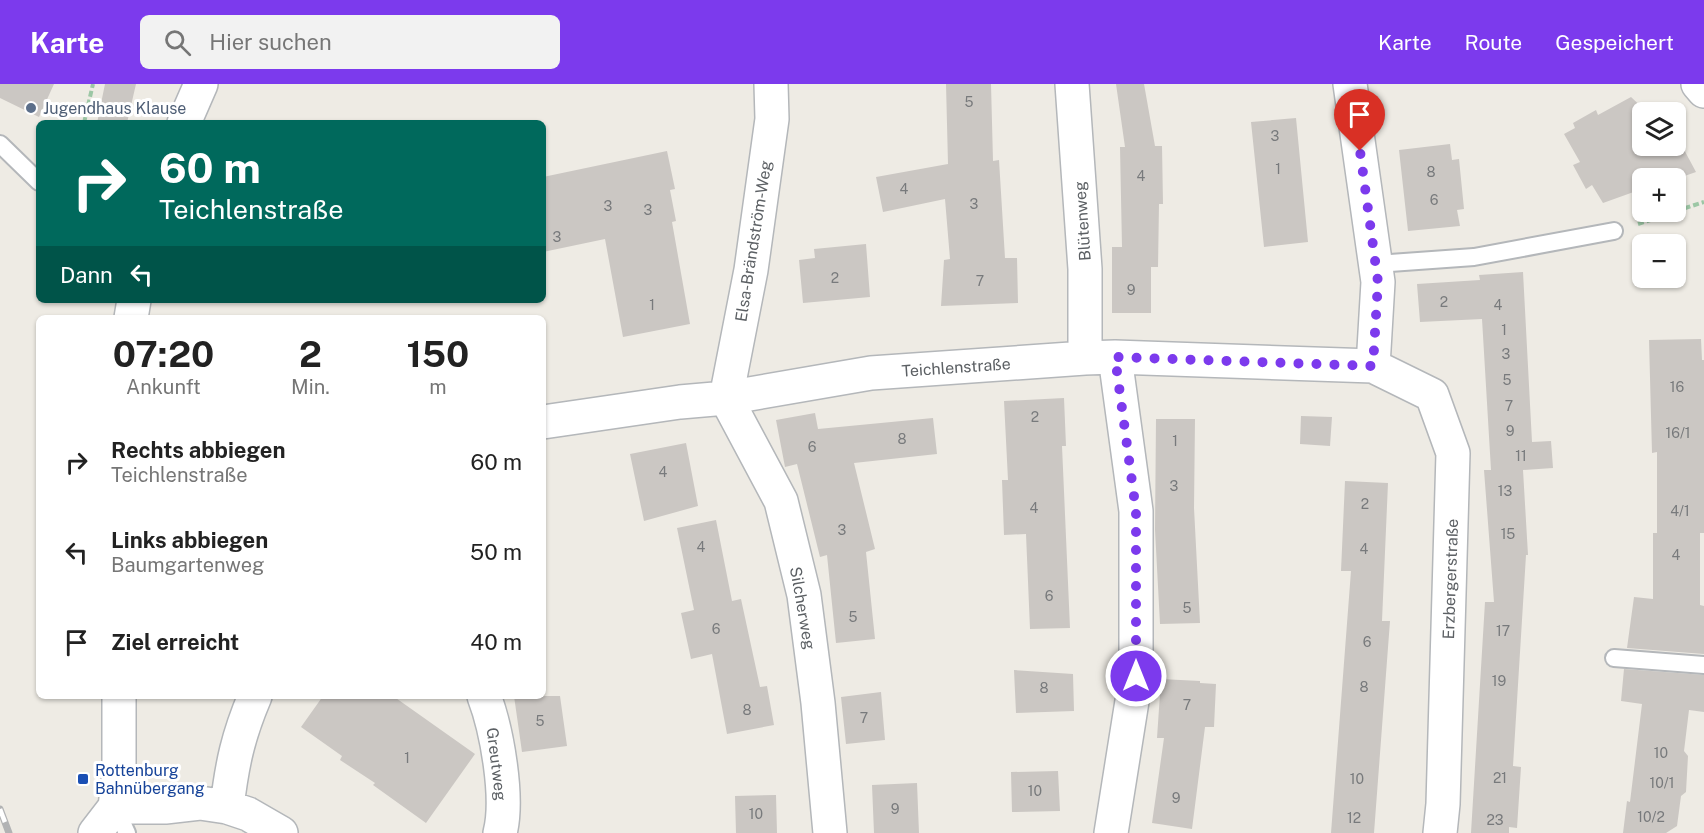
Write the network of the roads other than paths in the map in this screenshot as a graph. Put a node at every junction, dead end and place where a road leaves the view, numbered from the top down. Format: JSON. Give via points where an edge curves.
{"nodes":[{"id":1,"x":201,"y":84,"type":"edge"},
{"id":2,"x":771,"y":84,"type":"edge"},
{"id":3,"x":1072,"y":84,"type":"edge"},
{"id":4,"x":1350,"y":84,"type":"edge"},
{"id":5,"x":1698,"y":84,"type":"edge"},
{"id":6,"x":1704,"y":91,"type":"edge"},
{"id":7,"x":185,"y":120,"type":"edge"},
{"id":8,"x":0,"y":144,"type":"edge"},
{"id":9,"x":36,"y":179,"type":"edge"},
{"id":10,"x":1614,"y":231,"type":"road end"},
{"id":11,"x":1376,"y":264,"type":"junction"},
{"id":12,"x":1100,"y":358,"type":"junction"},
{"id":13,"x":1373,"y":366,"type":"junction"},
{"id":14,"x":726,"y":398,"type":"junction"},
{"id":15,"x":546,"y":422,"type":"edge"},
{"id":16,"x":1614,"y":658,"type":"dead end"},
{"id":17,"x":1704,"y":665,"type":"edge"},
{"id":18,"x":119,"y":699,"type":"edge"},
{"id":19,"x":254,"y":699,"type":"edge"},
{"id":20,"x":485,"y":699,"type":"edge"},
{"id":21,"x":227,"y":807,"type":"junction"},
{"id":22,"x":121,"y":820,"type":"edge"},
{"id":23,"x":96,"y":833,"type":"edge"},
{"id":24,"x":281,"y":833,"type":"edge"},
{"id":25,"x":500,"y":833,"type":"edge"},
{"id":26,"x":830,"y":833,"type":"edge"},
{"id":27,"x":1111,"y":833,"type":"edge"},
{"id":28,"x":1440,"y":833,"type":"edge"}],
"edges":[{"from":1,"to":7,"type":"street"},
{"from":2,"to":14,"type":"street","name":"Elsa-Brändström-Weg","via":[[773,180]]},
{"from":3,"to":12,"type":"street","name":"Blütenweg","via":[[1085,269]]},
{"from":4,"to":11,"type":"street"},
{"from":5,"to":6,"type":"street"},
{"from":8,"to":9,"type":"lane"},
{"from":10,"to":11,"type":"lane","via":[[1474,257]]},
{"from":11,"to":13,"type":"street"},
{"from":12,"to":13,"type":"street","name":"Teichlenstraße"},
{"from":12,"to":14,"type":"street","name":"Teichlenstraße","via":[[871,373]]},
{"from":12,"to":27,"type":"street","name":"Blütenweg","via":[[1136,511],[1136,676]]},
{"from":13,"to":28,"type":"street","name":"Erzbergerstraße","via":[[1432,395],[1453,453]]},
{"from":14,"to":15,"type":"street","name":"Teichlenstraße"},
{"from":14,"to":26,"type":"street","name":"Silcherweg","via":[[781,501],[804,596]]},
{"from":16,"to":17,"type":"lane"},
{"from":18,"to":22,"type":"street"},
{"from":19,"to":21,"type":"street","via":[[232,765]]},
{"from":20,"to":25,"type":"street","name":"Greutweg","via":[[497,742],[502,783]]},
{"from":21,"to":22,"type":"street","via":[[200,803],[165,807]]},
{"from":21,"to":24,"type":"street"},
{"from":22,"to":23,"type":"street"}]}
